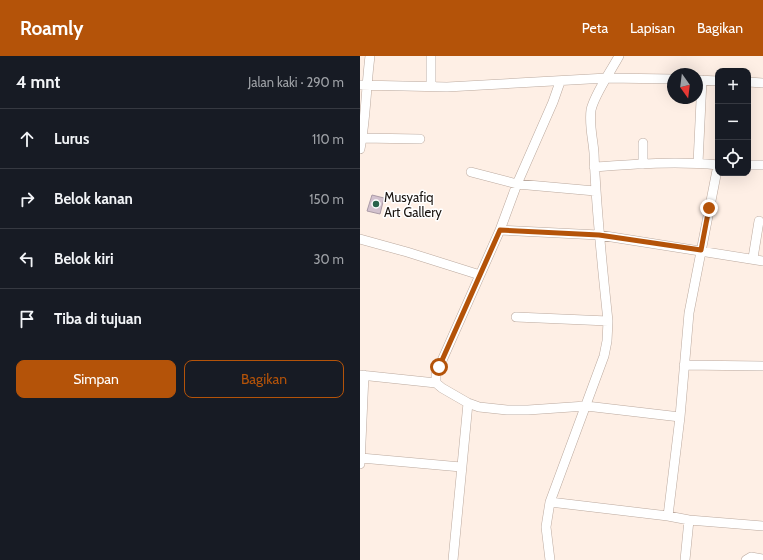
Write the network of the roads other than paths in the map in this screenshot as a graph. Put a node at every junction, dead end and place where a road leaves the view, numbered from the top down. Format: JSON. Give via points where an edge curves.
{"nodes":[{"id":1,"x":370,"y":56,"type":"edge"},
{"id":2,"x":431,"y":56,"type":"edge"},
{"id":3,"x":619,"y":56,"type":"edge"},
{"id":4,"x":607,"y":78,"type":"junction"},
{"id":5,"x":667,"y":79,"type":"edge"},
{"id":6,"x":703,"y":80,"type":"edge"},
{"id":7,"x":715,"y":81,"type":"edge"},
{"id":8,"x":560,"y":82,"type":"junction"},
{"id":9,"x":751,"y":82,"type":"edge"},
{"id":10,"x":763,"y":83,"type":"edge"},
{"id":11,"x":363,"y":85,"type":"edge"},
{"id":12,"x":430,"y":86,"type":"junction"},
{"id":13,"x":699,"y":104,"type":"edge"},
{"id":14,"x":362,"y":138,"type":"junction"},
{"id":15,"x":420,"y":139,"type":"dead end"},
{"id":16,"x":643,"y":144,"type":"dead end"},
{"id":17,"x":360,"y":149,"type":"edge"},
{"id":18,"x":698,"y":163,"type":"junction"},
{"id":19,"x":643,"y":164,"type":"junction"},
{"id":20,"x":751,"y":165,"type":"edge"},
{"id":21,"x":763,"y":165,"type":"edge"},
{"id":22,"x":715,"y":166,"type":"edge"},
{"id":23,"x":594,"y":167,"type":"junction"},
{"id":24,"x":471,"y":172,"type":"dead end"},
{"id":25,"x":716,"y":176,"type":"edge"},
{"id":26,"x":517,"y":184,"type":"junction"},
{"id":27,"x":595,"y":191,"type":"junction"},
{"id":28,"x":759,"y":221,"type":"dead end"},
{"id":29,"x":500,"y":230,"type":"junction"},
{"id":30,"x":599,"y":235,"type":"junction"},
{"id":31,"x":360,"y":240,"type":"edge"},
{"id":32,"x":701,"y":250,"type":"junction"},
{"id":33,"x":753,"y":258,"type":"junction"},
{"id":34,"x":763,"y":261,"type":"edge"},
{"id":35,"x":480,"y":275,"type":"junction"},
{"id":36,"x":516,"y":317,"type":"dead end"},
{"id":37,"x":608,"y":321,"type":"junction"},
{"id":38,"x":684,"y":365,"type":"junction"},
{"id":39,"x":763,"y":366,"type":"edge"},
{"id":40,"x":362,"y":375,"type":"edge"},
{"id":41,"x":436,"y":383,"type":"junction"},
{"id":42,"x":468,"y":403,"type":"junction"},
{"id":43,"x":586,"y":406,"type":"junction"},
{"id":44,"x":680,"y":417,"type":"junction"},
{"id":45,"x":360,"y":429,"type":"edge"},
{"id":46,"x":360,"y":458,"type":"edge"},
{"id":47,"x":360,"y":464,"type":"edge"},
{"id":48,"x":461,"y":467,"type":"junction"},
{"id":49,"x":550,"y":502,"type":"junction"},
{"id":50,"x":668,"y":516,"type":"junction"},
{"id":51,"x":689,"y":520,"type":"junction"},
{"id":52,"x":763,"y":526,"type":"edge"},
{"id":53,"x":763,"y":559,"type":"edge"},
{"id":54,"x":453,"y":560,"type":"edge"},
{"id":55,"x":550,"y":560,"type":"edge"},
{"id":56,"x":685,"y":560,"type":"edge"},
{"id":57,"x":746,"y":560,"type":"edge"}],
"edges":[{"from":1,"to":11,"type":"street"},
{"from":2,"to":12,"type":"street"},
{"from":3,"to":4,"type":"street"},
{"from":4,"to":5,"type":"street"},
{"from":4,"to":8,"type":"street"},
{"from":4,"to":23,"type":"street","via":[[591,111]]},
{"from":6,"to":7,"type":"street"},
{"from":8,"to":12,"type":"street"},
{"from":8,"to":26,"type":"street"},
{"from":9,"to":10,"type":"street"},
{"from":11,"to":12,"type":"street"},
{"from":11,"to":14,"type":"street"},
{"from":13,"to":18,"type":"street"},
{"from":14,"to":15,"type":"street"},
{"from":14,"to":17,"type":"street"},
{"from":16,"to":19,"type":"street"},
{"from":18,"to":19,"type":"street"},
{"from":18,"to":22,"type":"street"},
{"from":19,"to":23,"type":"street"},
{"from":20,"to":21,"type":"street"},
{"from":23,"to":27,"type":"street"},
{"from":24,"to":26,"type":"street"},
{"from":25,"to":32,"type":"street"},
{"from":26,"to":27,"type":"street"},
{"from":26,"to":29,"type":"street"},
{"from":27,"to":30,"type":"street"},
{"from":28,"to":33,"type":"street"},
{"from":29,"to":30,"type":"street"},
{"from":29,"to":35,"type":"street"},
{"from":30,"to":32,"type":"street"},
{"from":30,"to":37,"type":"street"},
{"from":31,"to":35,"type":"street"},
{"from":32,"to":33,"type":"street"},
{"from":32,"to":38,"type":"street"},
{"from":33,"to":34,"type":"street"},
{"from":35,"to":41,"type":"street","via":[[436,374]]},
{"from":36,"to":37,"type":"street"},
{"from":37,"to":43,"type":"street","via":[[606,349]]},
{"from":38,"to":39,"type":"street"},
{"from":38,"to":44,"type":"street"},
{"from":40,"to":41,"type":"street"},
{"from":40,"to":45,"type":"street"},
{"from":41,"to":42,"type":"street"},
{"from":42,"to":43,"type":"street","via":[[507,410]]},
{"from":42,"to":48,"type":"street"},
{"from":43,"to":44,"type":"street"},
{"from":43,"to":49,"type":"street"},
{"from":44,"to":50,"type":"street"},
{"from":45,"to":46,"type":"street"},
{"from":46,"to":47,"type":"street"},
{"from":46,"to":48,"type":"street"},
{"from":48,"to":54,"type":"street"},
{"from":49,"to":50,"type":"street"},
{"from":49,"to":55,"type":"street","via":[[546,527]]},
{"from":50,"to":51,"type":"street"},
{"from":51,"to":52,"type":"street"},
{"from":51,"to":56,"type":"street"},
{"from":53,"to":57,"type":"street","via":[[751,557]]}]}
